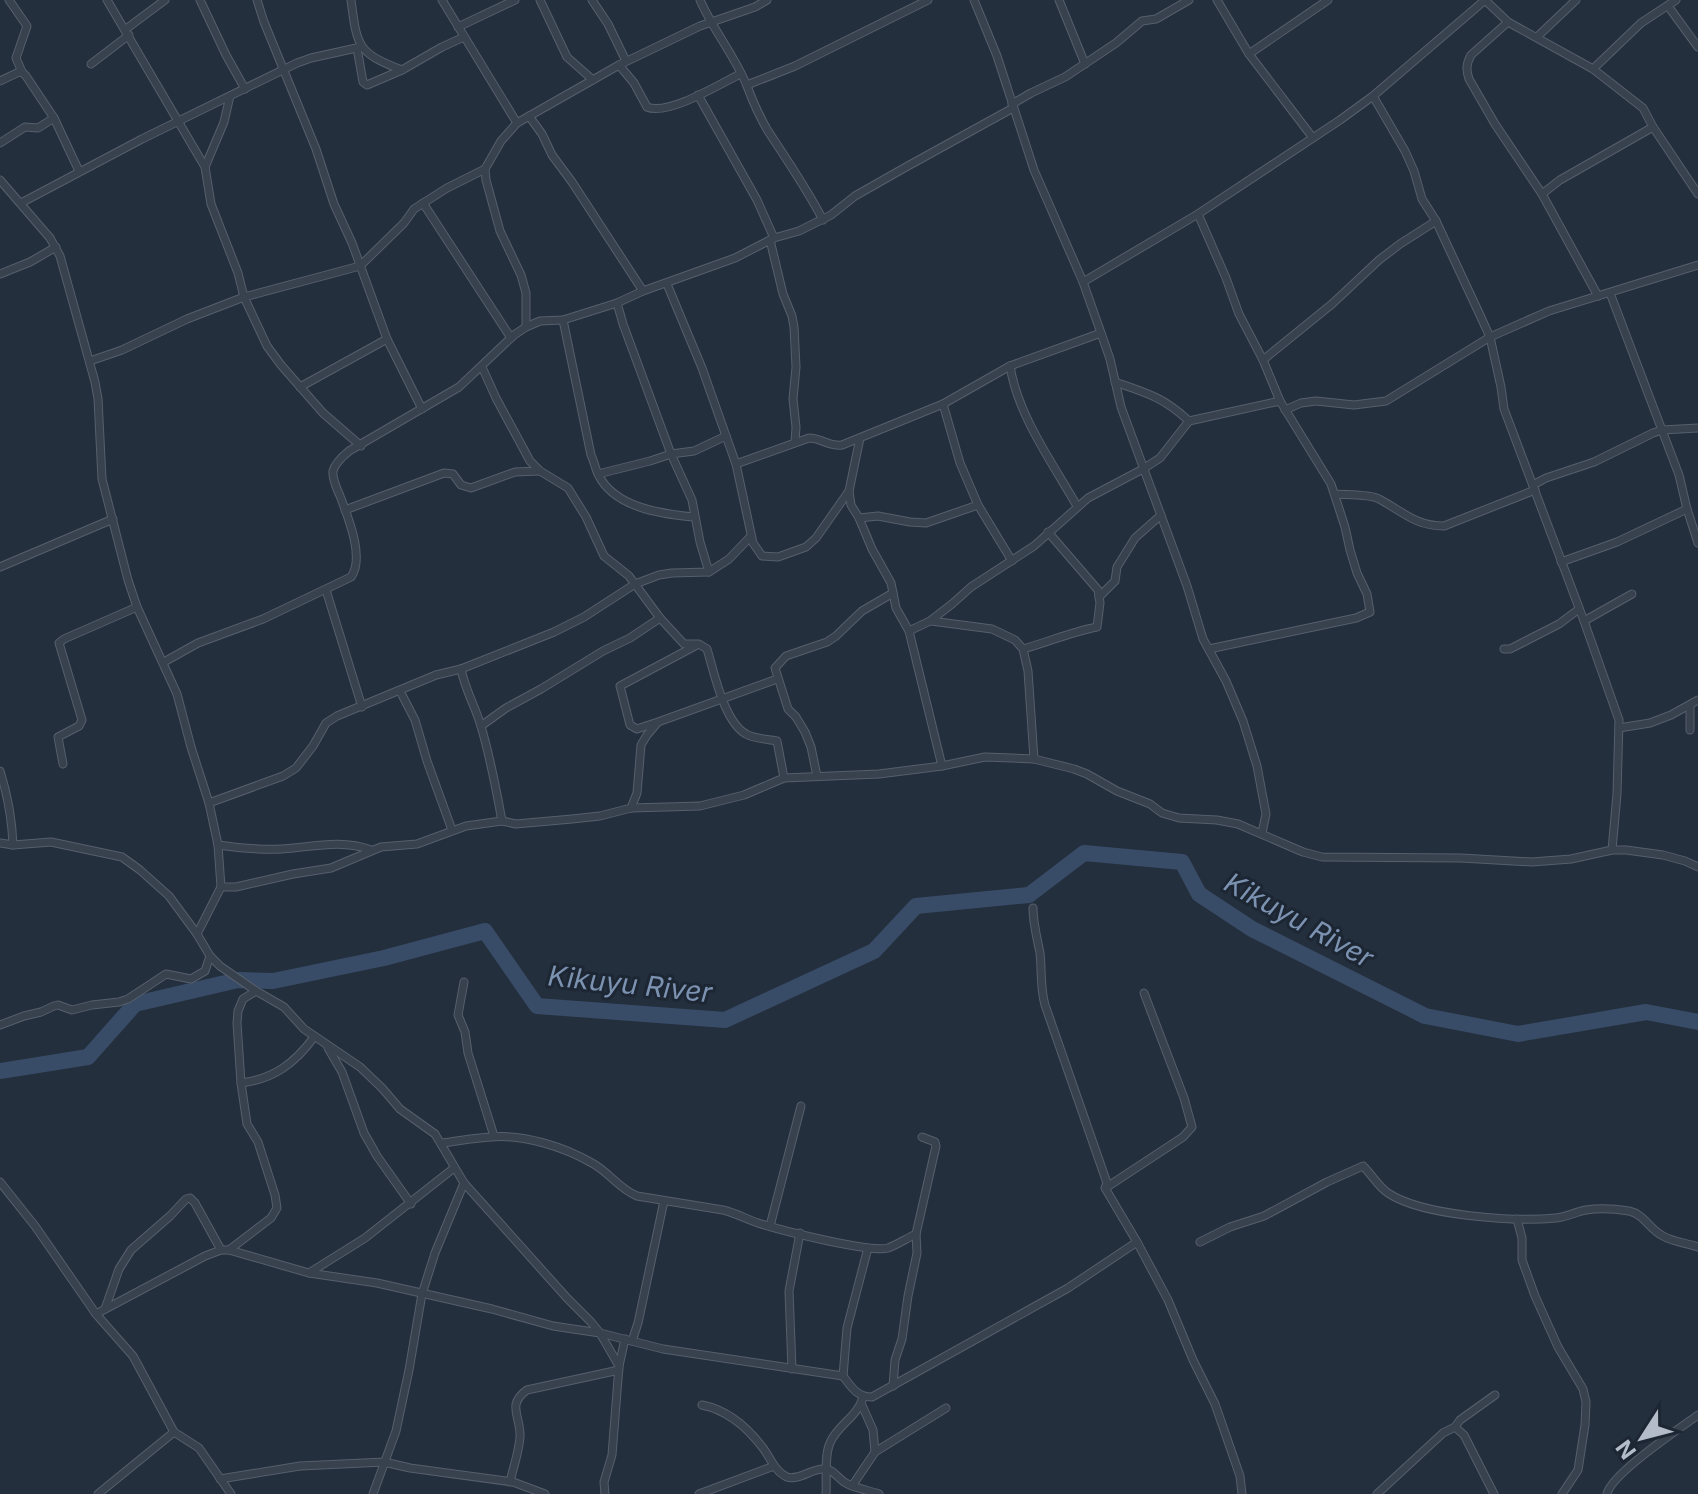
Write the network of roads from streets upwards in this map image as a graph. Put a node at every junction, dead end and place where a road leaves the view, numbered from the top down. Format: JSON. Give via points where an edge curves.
{"nodes":[{"id":1,"x":9,"y":0,"type":"edge"},
{"id":2,"x":107,"y":0,"type":"edge"},
{"id":3,"x":165,"y":0,"type":"edge"},
{"id":4,"x":200,"y":0,"type":"edge"},
{"id":5,"x":257,"y":0,"type":"edge"},
{"id":6,"x":351,"y":0,"type":"edge"},
{"id":7,"x":442,"y":0,"type":"edge"},
{"id":8,"x":515,"y":0,"type":"edge"},
{"id":9,"x":540,"y":0,"type":"edge"},
{"id":10,"x":592,"y":0,"type":"edge"},
{"id":11,"x":700,"y":0,"type":"edge"},
{"id":12,"x":767,"y":0,"type":"edge"},
{"id":13,"x":928,"y":0,"type":"edge"},
{"id":14,"x":974,"y":0,"type":"edge"},
{"id":15,"x":1059,"y":0,"type":"edge"},
{"id":16,"x":1189,"y":0,"type":"edge"},
{"id":17,"x":1217,"y":0,"type":"edge"},
{"id":18,"x":1328,"y":0,"type":"edge"},
{"id":19,"x":1485,"y":0,"type":"edge"},
{"id":20,"x":1576,"y":0,"type":"edge"},
{"id":21,"x":1676,"y":0,"type":"edge"},
{"id":22,"x":1668,"y":6,"type":"junction"},
{"id":23,"x":1508,"y":22,"type":"junction"},
{"id":24,"x":710,"y":23,"type":"junction"},
{"id":25,"x":458,"y":27,"type":"junction"},
{"id":26,"x":127,"y":32,"type":"junction"},
{"id":27,"x":464,"y":37,"type":"junction"},
{"id":28,"x":1537,"y":37,"type":"junction"},
{"id":29,"x":359,"y":47,"type":"junction"},
{"id":30,"x":1698,"y":47,"type":"edge"},
{"id":31,"x":1249,"y":54,"type":"junction"},
{"id":32,"x":622,"y":63,"type":"junction"},
{"id":33,"x":91,"y":64,"type":"dead end"},
{"id":34,"x":1085,"y":64,"type":"junction"},
{"id":35,"x":1593,"y":69,"type":"junction"},
{"id":36,"x":284,"y":70,"type":"junction"},
{"id":37,"x":402,"y":70,"type":"junction"},
{"id":38,"x":22,"y":72,"type":"junction"},
{"id":39,"x":740,"y":74,"type":"junction"},
{"id":40,"x":593,"y":80,"type":"junction"},
{"id":41,"x":0,"y":81,"type":"edge"},
{"id":42,"x":747,"y":85,"type":"junction"},
{"id":43,"x":245,"y":89,"type":"junction"},
{"id":44,"x":698,"y":95,"type":"junction"},
{"id":45,"x":230,"y":96,"type":"junction"},
{"id":46,"x":1373,"y":96,"type":"junction"},
{"id":47,"x":1012,"y":106,"type":"junction"},
{"id":48,"x":529,"y":116,"type":"junction"},
{"id":49,"x":54,"y":118,"type":"junction"},
{"id":50,"x":178,"y":121,"type":"junction"},
{"id":51,"x":517,"y":123,"type":"junction"},
{"id":52,"x":1653,"y":127,"type":"junction"},
{"id":53,"x":1313,"y":138,"type":"junction"},
{"id":54,"x":0,"y":143,"type":"edge"},
{"id":55,"x":205,"y":167,"type":"junction"},
{"id":56,"x":485,"y":169,"type":"junction"},
{"id":57,"x":79,"y":171,"type":"junction"},
{"id":58,"x":0,"y":180,"type":"edge"},
{"id":59,"x":1542,"y":194,"type":"junction"},
{"id":60,"x":1698,"y":194,"type":"edge"},
{"id":61,"x":21,"y":203,"type":"junction"},
{"id":62,"x":423,"y":203,"type":"junction"},
{"id":63,"x":1198,"y":214,"type":"junction"},
{"id":64,"x":823,"y":220,"type":"junction"},
{"id":65,"x":1436,"y":221,"type":"junction"},
{"id":66,"x":772,"y":239,"type":"junction"},
{"id":67,"x":56,"y":247,"type":"junction"},
{"id":68,"x":1698,"y":265,"type":"edge"},
{"id":69,"x":360,"y":266,"type":"junction"},
{"id":70,"x":0,"y":274,"type":"edge"},
{"id":71,"x":1083,"y":282,"type":"junction"},
{"id":72,"x":667,"y":284,"type":"junction"},
{"id":73,"x":643,"y":291,"type":"junction"},
{"id":74,"x":1610,"y":293,"type":"junction"},
{"id":75,"x":1598,"y":296,"type":"junction"},
{"id":76,"x":244,"y":297,"type":"junction"},
{"id":77,"x":617,"y":303,"type":"junction"},
{"id":78,"x":563,"y":320,"type":"junction"},
{"id":79,"x":526,"y":327,"type":"junction"},
{"id":80,"x":1101,"y":333,"type":"junction"},
{"id":81,"x":1490,"y":337,"type":"junction"},
{"id":82,"x":511,"y":338,"type":"junction"},
{"id":83,"x":387,"y":339,"type":"junction"},
{"id":84,"x":1263,"y":360,"type":"junction"},
{"id":85,"x":90,"y":361,"type":"junction"},
{"id":86,"x":1010,"y":366,"type":"junction"},
{"id":87,"x":482,"y":367,"type":"junction"},
{"id":88,"x":1115,"y":382,"type":"junction"},
{"id":89,"x":300,"y":387,"type":"junction"},
{"id":90,"x":1280,"y":401,"type":"junction"},
{"id":91,"x":943,"y":404,"type":"junction"},
{"id":92,"x":422,"y":409,"type":"junction"},
{"id":93,"x":1285,"y":410,"type":"junction"},
{"id":94,"x":1189,"y":421,"type":"junction"},
{"id":95,"x":1698,"y":428,"type":"edge"},
{"id":96,"x":1662,"y":430,"type":"junction"},
{"id":97,"x":726,"y":436,"type":"junction"},
{"id":98,"x":860,"y":438,"type":"junction"},
{"id":99,"x":795,"y":442,"type":"junction"},
{"id":100,"x":361,"y":446,"type":"junction"},
{"id":101,"x":671,"y":454,"type":"junction"},
{"id":102,"x":736,"y":464,"type":"junction"},
{"id":103,"x":1143,"y":469,"type":"junction"},
{"id":104,"x":540,"y":471,"type":"junction"},
{"id":105,"x":598,"y":474,"type":"junction"},
{"id":106,"x":1534,"y":488,"type":"junction"},
{"id":107,"x":849,"y":491,"type":"junction"},
{"id":108,"x":1335,"y":494,"type":"junction"},
{"id":109,"x":978,"y":505,"type":"junction"},
{"id":110,"x":1077,"y":506,"type":"junction"},
{"id":111,"x":1687,"y":509,"type":"junction"},
{"id":112,"x":345,"y":510,"type":"junction"},
{"id":113,"x":1161,"y":515,"type":"junction"},
{"id":114,"x":694,"y":517,"type":"junction"},
{"id":115,"x":859,"y":518,"type":"junction"},
{"id":116,"x":113,"y":519,"type":"junction"},
{"id":117,"x":1048,"y":532,"type":"junction"},
{"id":118,"x":751,"y":536,"type":"junction"},
{"id":119,"x":1698,"y":543,"type":"edge"},
{"id":120,"x":1012,"y":561,"type":"junction"},
{"id":121,"x":1561,"y":562,"type":"junction"},
{"id":122,"x":0,"y":567,"type":"edge"},
{"id":123,"x":709,"y":572,"type":"junction"},
{"id":124,"x":635,"y":584,"type":"junction"},
{"id":125,"x":326,"y":590,"type":"junction"},
{"id":126,"x":893,"y":593,"type":"junction"},
{"id":127,"x":1632,"y":594,"type":"dead end"},
{"id":128,"x":1099,"y":597,"type":"junction"},
{"id":129,"x":137,"y":607,"type":"junction"},
{"id":130,"x":1579,"y":609,"type":"junction"},
{"id":131,"x":660,"y":618,"type":"junction"},
{"id":132,"x":930,"y":621,"type":"junction"},
{"id":133,"x":1584,"y":621,"type":"junction"},
{"id":134,"x":909,"y":631,"type":"junction"},
{"id":135,"x":699,"y":644,"type":"junction"},
{"id":136,"x":1023,"y":649,"type":"junction"},
{"id":137,"x":1209,"y":649,"type":"junction"},
{"id":138,"x":1504,"y":649,"type":"dead end"},
{"id":139,"x":164,"y":662,"type":"junction"},
{"id":140,"x":461,"y":669,"type":"junction"},
{"id":141,"x":777,"y":679,"type":"junction"},
{"id":142,"x":400,"y":691,"type":"junction"},
{"id":143,"x":722,"y":699,"type":"junction"},
{"id":144,"x":1698,"y":700,"type":"edge"},
{"id":145,"x":1690,"y":705,"type":"junction"},
{"id":146,"x":362,"y":707,"type":"junction"},
{"id":147,"x":658,"y":722,"type":"junction"},
{"id":148,"x":481,"y":726,"type":"junction"},
{"id":149,"x":1619,"y":728,"type":"junction"},
{"id":150,"x":1690,"y":730,"type":"dead end"},
{"id":151,"x":1034,"y":759,"type":"junction"},
{"id":152,"x":63,"y":764,"type":"dead end"},
{"id":153,"x":942,"y":766,"type":"junction"},
{"id":154,"x":0,"y":771,"type":"edge"},
{"id":155,"x":817,"y":776,"type":"junction"},
{"id":156,"x":784,"y":778,"type":"junction"},
{"id":157,"x":209,"y":803,"type":"junction"},
{"id":158,"x":631,"y":808,"type":"junction"},
{"id":159,"x":502,"y":821,"type":"junction"},
{"id":160,"x":452,"y":830,"type":"junction"},
{"id":161,"x":1262,"y":833,"type":"junction"},
{"id":162,"x":0,"y":843,"type":"edge"},
{"id":163,"x":13,"y":845,"type":"junction"},
{"id":164,"x":218,"y":845,"type":"junction"},
{"id":165,"x":371,"y":850,"type":"junction"},
{"id":166,"x":1612,"y":850,"type":"junction"},
{"id":167,"x":1698,"y":867,"type":"edge"},
{"id":168,"x":221,"y":887,"type":"junction"},
{"id":169,"x":1033,"y":908,"type":"dead end"},
{"id":170,"x":197,"y":934,"type":"junction"},
{"id":171,"x":210,"y":956,"type":"junction"},
{"id":172,"x":464,"y":982,"type":"dead end"},
{"id":173,"x":256,"y":991,"type":"junction"},
{"id":174,"x":1144,"y":993,"type":"dead end"},
{"id":175,"x":0,"y":1025,"type":"edge"},
{"id":176,"x":314,"y":1037,"type":"junction"},
{"id":177,"x":327,"y":1046,"type":"junction"},
{"id":178,"x":241,"y":1083,"type":"junction"},
{"id":179,"x":801,"y":1106,"type":"dead end"},
{"id":180,"x":494,"y":1136,"type":"junction"},
{"id":181,"x":922,"y":1137,"type":"dead end"},
{"id":182,"x":441,"y":1143,"type":"junction"},
{"id":183,"x":454,"y":1168,"type":"junction"},
{"id":184,"x":464,"y":1183,"type":"junction"},
{"id":185,"x":1,"y":1184,"type":"edge"},
{"id":186,"x":1105,"y":1188,"type":"junction"},
{"id":187,"x":664,"y":1201,"type":"junction"},
{"id":188,"x":411,"y":1204,"type":"junction"},
{"id":189,"x":1517,"y":1219,"type":"junction"},
{"id":190,"x":770,"y":1226,"type":"junction"},
{"id":191,"x":800,"y":1233,"type":"junction"},
{"id":192,"x":916,"y":1234,"type":"junction"},
{"id":193,"x":1137,"y":1242,"type":"junction"},
{"id":194,"x":1200,"y":1242,"type":"dead end"},
{"id":195,"x":1698,"y":1247,"type":"edge"},
{"id":196,"x":868,"y":1248,"type":"junction"},
{"id":197,"x":225,"y":1250,"type":"junction"},
{"id":198,"x":309,"y":1273,"type":"junction"},
{"id":199,"x":422,"y":1294,"type":"junction"},
{"id":200,"x":105,"y":1309,"type":"junction"},
{"id":201,"x":96,"y":1314,"type":"junction"},
{"id":202,"x":600,"y":1333,"type":"junction"},
{"id":203,"x":629,"y":1340,"type":"junction"},
{"id":204,"x":619,"y":1368,"type":"junction"},
{"id":205,"x":792,"y":1369,"type":"junction"},
{"id":206,"x":843,"y":1376,"type":"junction"},
{"id":207,"x":893,"y":1386,"type":"junction"},
{"id":208,"x":1495,"y":1395,"type":"dead end"},
{"id":209,"x":862,"y":1400,"type":"junction"},
{"id":210,"x":702,"y":1405,"type":"dead end"},
{"id":211,"x":946,"y":1408,"type":"dead end"},
{"id":212,"x":1698,"y":1415,"type":"edge"},
{"id":213,"x":1455,"y":1427,"type":"junction"},
{"id":214,"x":174,"y":1432,"type":"junction"},
{"id":215,"x":875,"y":1452,"type":"junction"},
{"id":216,"x":384,"y":1462,"type":"junction"},
{"id":217,"x":774,"y":1466,"type":"junction"},
{"id":218,"x":827,"y":1469,"type":"junction"},
{"id":219,"x":220,"y":1479,"type":"junction"},
{"id":220,"x":510,"y":1482,"type":"junction"},
{"id":221,"x":852,"y":1486,"type":"junction"},
{"id":222,"x":98,"y":1494,"type":"edge"},
{"id":223,"x":231,"y":1494,"type":"edge"},
{"id":224,"x":373,"y":1494,"type":"edge"},
{"id":225,"x":545,"y":1494,"type":"edge"},
{"id":226,"x":605,"y":1494,"type":"edge"},
{"id":227,"x":699,"y":1494,"type":"edge"},
{"id":228,"x":826,"y":1494,"type":"edge"},
{"id":229,"x":879,"y":1494,"type":"edge"},
{"id":230,"x":1242,"y":1494,"type":"edge"},
{"id":231,"x":1377,"y":1494,"type":"edge"},
{"id":232,"x":1494,"y":1494,"type":"edge"},
{"id":233,"x":1562,"y":1494,"type":"edge"},
{"id":234,"x":1607,"y":1494,"type":"edge"}],
"edges":[{"from":1,"to":38,"type":"street","via":[[27,26],[16,58]]},
{"from":2,"to":26,"type":"street"},
{"from":3,"to":26,"type":"street"},
{"from":4,"to":43,"type":"street"},
{"from":5,"to":36,"type":"street"},
{"from":6,"to":29,"type":"street"},
{"from":7,"to":25,"type":"street"},
{"from":8,"to":25,"type":"street"},
{"from":9,"to":40,"type":"street","via":[[567,57]]},
{"from":10,"to":32,"type":"street","via":[[608,24]]},
{"from":11,"to":24,"type":"street"},
{"from":12,"to":24,"type":"street"},
{"from":13,"to":42,"type":"street"},
{"from":14,"to":47,"type":"street"},
{"from":15,"to":34,"type":"street"},
{"from":16,"to":34,"type":"street","via":[[1142,21]]},
{"from":17,"to":31,"type":"street"},
{"from":18,"to":31,"type":"street"},
{"from":19,"to":23,"type":"street"},
{"from":19,"to":46,"type":"street"},
{"from":20,"to":28,"type":"street"},
{"from":21,"to":22,"type":"street"},
{"from":22,"to":30,"type":"street"},
{"from":22,"to":35,"type":"street","via":[[1651,14]]},
{"from":23,"to":28,"type":"street"},
{"from":23,"to":59,"type":"street","via":[[1471,55],[1466,71]]},
{"from":24,"to":32,"type":"street"},
{"from":24,"to":39,"type":"street"},
{"from":25,"to":27,"type":"street"},
{"from":26,"to":33,"type":"street"},
{"from":26,"to":50,"type":"street"},
{"from":27,"to":37,"type":"street"},
{"from":27,"to":51,"type":"street"},
{"from":28,"to":35,"type":"street"},
{"from":29,"to":36,"type":"street"},
{"from":29,"to":37,"type":"street"},
{"from":29,"to":37,"type":"street","via":[[365,84]]},
{"from":31,"to":53,"type":"street"},
{"from":32,"to":40,"type":"street"},
{"from":32,"to":44,"type":"street","via":[[648,108]]},
{"from":34,"to":47,"type":"street"},
{"from":35,"to":52,"type":"street","via":[[1643,108]]},
{"from":36,"to":43,"type":"street"},
{"from":36,"to":69,"type":"street"},
{"from":38,"to":41,"type":"street"},
{"from":38,"to":49,"type":"street"},
{"from":39,"to":42,"type":"street"},
{"from":39,"to":44,"type":"street"},
{"from":40,"to":48,"type":"street"},
{"from":42,"to":64,"type":"street"},
{"from":43,"to":45,"type":"street"},
{"from":44,"to":66,"type":"street","via":[[757,200]]},
{"from":45,"to":50,"type":"street"},
{"from":45,"to":55,"type":"street"},
{"from":46,"to":53,"type":"street"},
{"from":46,"to":65,"type":"street"},
{"from":47,"to":64,"type":"street"},
{"from":47,"to":71,"type":"street"},
{"from":48,"to":51,"type":"street"},
{"from":48,"to":73,"type":"street"},
{"from":49,"to":54,"type":"street","via":[[38,128],[25,127]]},
{"from":49,"to":57,"type":"street"},
{"from":50,"to":55,"type":"street"},
{"from":50,"to":57,"type":"street"},
{"from":51,"to":56,"type":"street"},
{"from":52,"to":59,"type":"street"},
{"from":52,"to":60,"type":"street"},
{"from":53,"to":63,"type":"street"},
{"from":55,"to":76,"type":"street","via":[[211,204]]},
{"from":56,"to":62,"type":"street"},
{"from":56,"to":79,"type":"street","via":[[500,231],[526,293]]},
{"from":57,"to":61,"type":"street"},
{"from":58,"to":61,"type":"street"},
{"from":59,"to":75,"type":"street"},
{"from":61,"to":67,"type":"street"},
{"from":62,"to":69,"type":"street"},
{"from":62,"to":82,"type":"street"},
{"from":63,"to":71,"type":"street"},
{"from":63,"to":84,"type":"street"},
{"from":64,"to":66,"type":"street"},
{"from":65,"to":81,"type":"street"},
{"from":65,"to":84,"type":"street","via":[[1379,260]]},
{"from":66,"to":72,"type":"street"},
{"from":66,"to":99,"type":"street","via":[[794,327]]},
{"from":67,"to":70,"type":"street"},
{"from":67,"to":85,"type":"street"},
{"from":68,"to":74,"type":"street"},
{"from":69,"to":76,"type":"street"},
{"from":69,"to":83,"type":"street"},
{"from":71,"to":80,"type":"street"},
{"from":72,"to":73,"type":"street"},
{"from":72,"to":97,"type":"street"},
{"from":73,"to":77,"type":"street"},
{"from":74,"to":75,"type":"street"},
{"from":74,"to":96,"type":"street"},
{"from":75,"to":81,"type":"street"},
{"from":76,"to":85,"type":"street"},
{"from":76,"to":89,"type":"street","via":[[267,346]]},
{"from":77,"to":78,"type":"street"},
{"from":77,"to":101,"type":"street"},
{"from":78,"to":79,"type":"street"},
{"from":78,"to":105,"type":"street"},
{"from":79,"to":82,"type":"street"},
{"from":80,"to":86,"type":"street"},
{"from":80,"to":88,"type":"street"},
{"from":81,"to":93,"type":"street","via":[[1386,401],[1316,401]]},
{"from":81,"to":106,"type":"street","via":[[1504,409]]},
{"from":82,"to":87,"type":"street"},
{"from":83,"to":89,"type":"street"},
{"from":83,"to":92,"type":"street"},
{"from":84,"to":90,"type":"street"},
{"from":85,"to":116,"type":"street","via":[[98,399],[102,479]]},
{"from":86,"to":91,"type":"street"},
{"from":86,"to":110,"type":"street","via":[[1029,420]]},
{"from":87,"to":92,"type":"street"},
{"from":87,"to":104,"type":"street"},
{"from":88,"to":94,"type":"street","via":[[1172,405]]},
{"from":88,"to":103,"type":"street"},
{"from":89,"to":100,"type":"street"},
{"from":90,"to":93,"type":"street"},
{"from":90,"to":94,"type":"street"},
{"from":91,"to":98,"type":"street"},
{"from":91,"to":109,"type":"street"},
{"from":92,"to":100,"type":"street"},
{"from":93,"to":108,"type":"street"},
{"from":94,"to":103,"type":"street","via":[[1164,454]]},
{"from":95,"to":96,"type":"street"},
{"from":96,"to":106,"type":"street","via":[[1546,478]]},
{"from":96,"to":111,"type":"street"},
{"from":97,"to":101,"type":"street","via":[[694,451]]},
{"from":97,"to":102,"type":"street"},
{"from":98,"to":99,"type":"street","via":[[837,446],[817,438]]},
{"from":98,"to":107,"type":"street"},
{"from":99,"to":102,"type":"street"},
{"from":100,"to":112,"type":"street","via":[[333,470]]},
{"from":101,"to":105,"type":"street"},
{"from":101,"to":114,"type":"street"},
{"from":102,"to":118,"type":"street"},
{"from":103,"to":110,"type":"street"},
{"from":103,"to":113,"type":"street"},
{"from":104,"to":112,"type":"street","via":[[515,472],[471,488],[444,473]]},
{"from":104,"to":124,"type":"street","via":[[568,488],[604,556]]},
{"from":105,"to":114,"type":"street","via":[[604,484],[644,510]]},
{"from":106,"to":108,"type":"street","via":[[1444,526],[1407,517],[1378,498]]},
{"from":106,"to":121,"type":"street"},
{"from":107,"to":115,"type":"street"},
{"from":107,"to":118,"type":"street","via":[[806,547],[778,557],[762,556]]},
{"from":108,"to":137,"type":"street","via":[[1370,612]]},
{"from":109,"to":115,"type":"street","via":[[926,523]]},
{"from":109,"to":120,"type":"street"},
{"from":110,"to":117,"type":"street"},
{"from":111,"to":119,"type":"street"},
{"from":111,"to":121,"type":"street"},
{"from":112,"to":125,"type":"street","via":[[356,569]]},
{"from":113,"to":128,"type":"street","via":[[1135,538],[1117,567],[1115,581]]},
{"from":113,"to":137,"type":"street"},
{"from":114,"to":123,"type":"street"},
{"from":115,"to":126,"type":"street"},
{"from":116,"to":122,"type":"street"},
{"from":116,"to":129,"type":"street"},
{"from":117,"to":120,"type":"street"},
{"from":117,"to":128,"type":"street"},
{"from":118,"to":123,"type":"street"},
{"from":120,"to":132,"type":"street"},
{"from":121,"to":130,"type":"street"},
{"from":123,"to":124,"type":"street","via":[[659,575]]},
{"from":124,"to":131,"type":"street"},
{"from":124,"to":140,"type":"street","via":[[554,632]]},
{"from":125,"to":139,"type":"street"},
{"from":125,"to":146,"type":"street"},
{"from":126,"to":134,"type":"street"},
{"from":126,"to":141,"type":"street","via":[[862,611],[827,642],[786,656],[775,668]]},
{"from":127,"to":133,"type":"street"},
{"from":128,"to":136,"type":"street","via":[[1097,627]]},
{"from":129,"to":139,"type":"street"},
{"from":129,"to":152,"type":"street","via":[[59,643],[82,720],[58,737]]},
{"from":130,"to":133,"type":"street"},
{"from":130,"to":138,"type":"street"},
{"from":131,"to":135,"type":"street","via":[[684,644]]},
{"from":131,"to":148,"type":"street"},
{"from":132,"to":134,"type":"street"},
{"from":132,"to":136,"type":"street","via":[[992,629]]},
{"from":133,"to":149,"type":"street"},
{"from":134,"to":153,"type":"street"},
{"from":135,"to":143,"type":"street","via":[[707,649]]},
{"from":135,"to":147,"type":"street","via":[[620,686],[630,725],[637,729]]},
{"from":136,"to":151,"type":"street"},
{"from":137,"to":161,"type":"street","via":[[1243,721],[1257,766],[1266,814]]},
{"from":139,"to":157,"type":"street"},
{"from":140,"to":142,"type":"street"},
{"from":140,"to":148,"type":"street"},
{"from":141,"to":143,"type":"street"},
{"from":141,"to":155,"type":"street","via":[[788,709],[805,732]]},
{"from":142,"to":146,"type":"street"},
{"from":142,"to":160,"type":"street"},
{"from":143,"to":147,"type":"street"},
{"from":143,"to":156,"type":"street","via":[[746,734],[777,741]]},
{"from":144,"to":145,"type":"street"},
{"from":145,"to":149,"type":"street","via":[[1650,723]]},
{"from":145,"to":150,"type":"street"},
{"from":146,"to":157,"type":"street","via":[[326,723],[296,768]]},
{"from":147,"to":158,"type":"street","via":[[641,745]]},
{"from":148,"to":159,"type":"street"},
{"from":149,"to":166,"type":"street"},
{"from":151,"to":153,"type":"street","via":[[985,757]]},
{"from":151,"to":161,"type":"street","via":[[1087,774],[1162,813],[1238,824]]},
{"from":153,"to":155,"type":"street"},
{"from":154,"to":163,"type":"street","via":[[13,821]]},
{"from":155,"to":156,"type":"street"},
{"from":156,"to":158,"type":"street","via":[[700,806]]},
{"from":157,"to":164,"type":"street"},
{"from":158,"to":159,"type":"street","via":[[572,819]]},
{"from":159,"to":160,"type":"street"},
{"from":160,"to":165,"type":"street","via":[[417,844]]},
{"from":161,"to":166,"type":"street","via":[[1322,857],[1532,862]]},
{"from":162,"to":163,"type":"street"},
{"from":163,"to":170,"type":"street","via":[[51,842],[122,857],[169,896]]},
{"from":164,"to":165,"type":"street","via":[[277,849],[343,844]]},
{"from":164,"to":168,"type":"street"},
{"from":165,"to":168,"type":"street","via":[[331,868]]},
{"from":166,"to":167,"type":"street","via":[[1639,850]]},
{"from":168,"to":170,"type":"street"},
{"from":169,"to":186,"type":"street","via":[[1045,1005]]},
{"from":170,"to":171,"type":"street"},
{"from":171,"to":173,"type":"street"},
{"from":171,"to":175,"type":"street","via":[[205,971],[191,979],[166,974],[119,1002],[72,1010],[54,1006]]},
{"from":172,"to":180,"type":"street","via":[[458,1015]]},
{"from":173,"to":176,"type":"street","via":[[284,1007]]},
{"from":173,"to":178,"type":"street","via":[[243,999],[238,1011]]},
{"from":174,"to":186,"type":"street","via":[[1192,1127]]},
{"from":176,"to":177,"type":"street"},
{"from":176,"to":178,"type":"street","via":[[301,1055],[269,1076]]},
{"from":177,"to":182,"type":"street","via":[[360,1067]]},
{"from":177,"to":188,"type":"street","via":[[364,1133]]},
{"from":178,"to":197,"type":"street","via":[[247,1124],[258,1142],[277,1208],[271,1218]]},
{"from":179,"to":190,"type":"street"},
{"from":180,"to":182,"type":"street"},
{"from":180,"to":187,"type":"street","via":[[565,1149],[596,1165],[629,1193]]},
{"from":181,"to":192,"type":"street","via":[[936,1146]]},
{"from":182,"to":183,"type":"street"},
{"from":183,"to":184,"type":"street"},
{"from":183,"to":188,"type":"street"},
{"from":184,"to":199,"type":"street"},
{"from":184,"to":202,"type":"street"},
{"from":185,"to":201,"type":"street"},
{"from":186,"to":193,"type":"street"},
{"from":187,"to":190,"type":"street","via":[[723,1210]]},
{"from":187,"to":203,"type":"street","via":[[638,1323]]},
{"from":188,"to":198,"type":"street"},
{"from":189,"to":194,"type":"street","via":[[1409,1204],[1385,1190],[1363,1166]]},
{"from":189,"to":195,"type":"street","via":[[1555,1218],[1590,1209],[1626,1211],[1664,1237]]},
{"from":189,"to":233,"type":"street","via":[[1522,1260],[1535,1296],[1586,1402],[1578,1470]]},
{"from":190,"to":191,"type":"street"},
{"from":191,"to":196,"type":"street"},
{"from":191,"to":205,"type":"street","via":[[789,1291]]},
{"from":192,"to":196,"type":"street","via":[[887,1248]]},
{"from":192,"to":207,"type":"street"},
{"from":193,"to":207,"type":"street","via":[[1068,1288]]},
{"from":193,"to":230,"type":"street","via":[[1215,1404]]},
{"from":196,"to":206,"type":"street","via":[[847,1328]]},
{"from":197,"to":198,"type":"street"},
{"from":197,"to":200,"type":"street"},
{"from":197,"to":200,"type":"street","via":[[195,1203],[186,1199],[131,1250]]},
{"from":198,"to":199,"type":"street"},
{"from":199,"to":202,"type":"street"},
{"from":199,"to":216,"type":"street","via":[[396,1431]]},
{"from":200,"to":201,"type":"street"},
{"from":201,"to":214,"type":"street","via":[[133,1356]]},
{"from":202,"to":203,"type":"street"},
{"from":202,"to":204,"type":"street"},
{"from":203,"to":204,"type":"street"},
{"from":203,"to":205,"type":"street"},
{"from":204,"to":220,"type":"street","via":[[518,1396],[520,1436]]},
{"from":204,"to":226,"type":"street"},
{"from":205,"to":206,"type":"street"},
{"from":206,"to":209,"type":"street"},
{"from":207,"to":209,"type":"street"},
{"from":208,"to":213,"type":"street"},
{"from":209,"to":215,"type":"street"},
{"from":209,"to":218,"type":"street","via":[[830,1443]]},
{"from":210,"to":217,"type":"street","via":[[739,1423]]},
{"from":211,"to":215,"type":"street"},
{"from":212,"to":234,"type":"street","via":[[1633,1464]]},
{"from":213,"to":231,"type":"street"},
{"from":213,"to":232,"type":"street"},
{"from":214,"to":219,"type":"street","via":[[199,1448]]},
{"from":214,"to":222,"type":"street"},
{"from":215,"to":221,"type":"street"},
{"from":216,"to":219,"type":"street","via":[[300,1466]]},
{"from":216,"to":220,"type":"street"},
{"from":216,"to":224,"type":"street"},
{"from":217,"to":218,"type":"street","via":[[795,1478]]},
{"from":217,"to":227,"type":"street"},
{"from":218,"to":221,"type":"street"},
{"from":218,"to":228,"type":"street"},
{"from":219,"to":223,"type":"street"},
{"from":220,"to":225,"type":"street"},
{"from":221,"to":229,"type":"street"}]}
